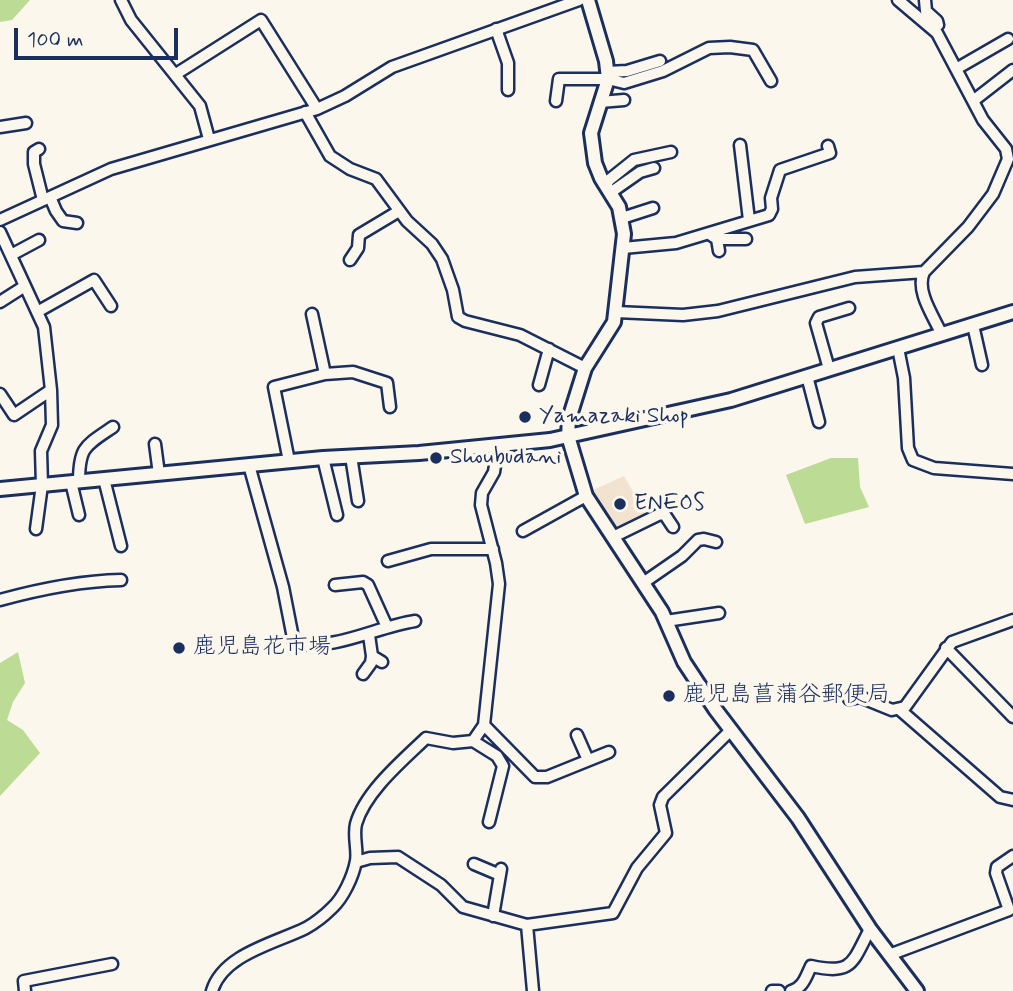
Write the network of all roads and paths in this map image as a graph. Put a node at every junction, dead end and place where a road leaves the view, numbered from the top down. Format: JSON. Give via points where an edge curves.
{"nodes":[{"id":1,"x":121,"y":0,"type":"edge"},
{"id":2,"x":579,"y":0,"type":"edge"},
{"id":3,"x":589,"y":0,"type":"edge"},
{"id":4,"x":898,"y":0,"type":"edge"},
{"id":5,"x":925,"y":0,"type":"edge"},
{"id":6,"x":496,"y":29,"type":"junction"},
{"id":7,"x":933,"y":29,"type":"junction"},
{"id":8,"x":1008,"y":39,"type":"dead end"},
{"id":9,"x":660,"y":61,"type":"dead end"},
{"id":10,"x":956,"y":68,"type":"junction"},
{"id":11,"x":1013,"y":70,"type":"edge"},
{"id":12,"x":176,"y":74,"type":"junction"},
{"id":13,"x":608,"y":75,"type":"junction"},
{"id":14,"x":771,"y":81,"type":"dead end"},
{"id":15,"x":508,"y":90,"type":"dead end"},
{"id":16,"x":624,"y":100,"type":"dead end"},
{"id":17,"x":973,"y":101,"type":"junction"},
{"id":18,"x":556,"y":102,"type":"dead end"},
{"id":19,"x":600,"y":102,"type":"junction"},
{"id":20,"x":317,"y":108,"type":"junction"},
{"id":21,"x":306,"y":112,"type":"junction"},
{"id":22,"x":26,"y":122,"type":"dead end"},
{"id":23,"x":0,"y":127,"type":"edge"},
{"id":24,"x":209,"y":139,"type":"junction"},
{"id":25,"x":740,"y":145,"type":"dead end"},
{"id":26,"x":828,"y":146,"type":"dead end"},
{"id":27,"x":39,"y":149,"type":"dead end"},
{"id":28,"x":1010,"y":149,"type":"edge"},
{"id":29,"x":671,"y":152,"type":"dead end"},
{"id":30,"x":654,"y":168,"type":"dead end"},
{"id":31,"x":607,"y":188,"type":"junction"},
{"id":32,"x":47,"y":198,"type":"junction"},
{"id":33,"x":653,"y":208,"type":"dead end"},
{"id":34,"x":399,"y":211,"type":"junction"},
{"id":35,"x":622,"y":218,"type":"junction"},
{"id":36,"x":0,"y":220,"type":"edge"},
{"id":37,"x":749,"y":220,"type":"junction"},
{"id":38,"x":77,"y":223,"type":"dead end"},
{"id":39,"x":0,"y":232,"type":"edge"},
{"id":40,"x":712,"y":236,"type":"junction"},
{"id":41,"x":746,"y":239,"type":"dead end"},
{"id":42,"x":39,"y":240,"type":"dead end"},
{"id":43,"x":623,"y":247,"type":"junction"},
{"id":44,"x":719,"y":251,"type":"dead end"},
{"id":45,"x":11,"y":255,"type":"junction"},
{"id":46,"x":350,"y":260,"type":"dead end"},
{"id":47,"x":924,"y":272,"type":"junction"},
{"id":48,"x":24,"y":286,"type":"junction"},
{"id":49,"x":0,"y":302,"type":"edge"},
{"id":50,"x":111,"y":306,"type":"dead end"},
{"id":51,"x":849,"y":308,"type":"dead end"},
{"id":52,"x":37,"y":312,"type":"junction"},
{"id":53,"x":616,"y":312,"type":"junction"},
{"id":54,"x":1013,"y":312,"type":"edge"},
{"id":55,"x":312,"y":314,"type":"dead end"},
{"id":56,"x":973,"y":325,"type":"junction"},
{"id":57,"x":942,"y":335,"type":"junction"},
{"id":58,"x":898,"y":348,"type":"junction"},
{"id":59,"x":549,"y":349,"type":"junction"},
{"id":60,"x":982,"y":365,"type":"dead end"},
{"id":61,"x":585,"y":368,"type":"junction"},
{"id":62,"x":829,"y":369,"type":"junction"},
{"id":63,"x":326,"y":374,"type":"junction"},
{"id":64,"x":807,"y":376,"type":"junction"},
{"id":65,"x":539,"y":385,"type":"dead end"},
{"id":66,"x":51,"y":390,"type":"junction"},
{"id":67,"x":0,"y":394,"type":"edge"},
{"id":68,"x":390,"y":407,"type":"dead end"},
{"id":69,"x":819,"y":422,"type":"dead end"},
{"id":70,"x":113,"y":427,"type":"dead end"},
{"id":71,"x":568,"y":436,"type":"junction"},
{"id":72,"x":155,"y":444,"type":"dead end"},
{"id":73,"x":498,"y":446,"type":"junction"},
{"id":74,"x":351,"y":456,"type":"junction"},
{"id":75,"x":323,"y":458,"type":"junction"},
{"id":76,"x":289,"y":461,"type":"junction"},
{"id":77,"x":249,"y":465,"type":"junction"},
{"id":78,"x":159,"y":474,"type":"junction"},
{"id":79,"x":1013,"y":474,"type":"edge"},
{"id":80,"x":104,"y":479,"type":"junction"},
{"id":81,"x":75,"y":482,"type":"junction"},
{"id":82,"x":42,"y":485,"type":"junction"},
{"id":83,"x":0,"y":489,"type":"edge"},
{"id":84,"x":586,"y":496,"type":"junction"},
{"id":85,"x":358,"y":502,"type":"dead end"},
{"id":86,"x":79,"y":515,"type":"dead end"},
{"id":87,"x":337,"y":515,"type":"dead end"},
{"id":88,"x":673,"y":527,"type":"dead end"},
{"id":89,"x":36,"y":529,"type":"dead end"},
{"id":90,"x":523,"y":531,"type":"dead end"},
{"id":91,"x":613,"y":537,"type":"junction"},
{"id":92,"x":716,"y":542,"type":"dead end"},
{"id":93,"x":121,"y":546,"type":"dead end"},
{"id":94,"x":493,"y":550,"type":"junction"},
{"id":95,"x":388,"y":561,"type":"dead end"},
{"id":96,"x":121,"y":580,"type":"dead end"},
{"id":97,"x":643,"y":583,"type":"junction"},
{"id":98,"x":335,"y":585,"type":"dead end"},
{"id":99,"x":0,"y":600,"type":"edge"},
{"id":100,"x":719,"y":613,"type":"dead end"},
{"id":101,"x":1013,"y":620,"type":"edge"},
{"id":102,"x":415,"y":621,"type":"dead end"},
{"id":103,"x":666,"y":621,"type":"junction"},
{"id":104,"x":387,"y":627,"type":"junction"},
{"id":105,"x":369,"y":635,"type":"junction"},
{"id":106,"x":946,"y":649,"type":"junction"},
{"id":107,"x":372,"y":656,"type":"junction"},
{"id":108,"x":382,"y":662,"type":"dead end"},
{"id":109,"x":363,"y":674,"type":"dead end"},
{"id":110,"x":849,"y":699,"type":"dead end"},
{"id":111,"x":899,"y":709,"type":"junction"},
{"id":112,"x":1013,"y":718,"type":"edge"},
{"id":113,"x":484,"y":725,"type":"junction"},
{"id":114,"x":732,"y":730,"type":"junction"},
{"id":115,"x":578,"y":735,"type":"dead end"},
{"id":116,"x":473,"y":741,"type":"junction"},
{"id":117,"x":608,"y":752,"type":"dead end"},
{"id":118,"x":588,"y":760,"type":"junction"},
{"id":119,"x":1013,"y":800,"type":"edge"},
{"id":120,"x":489,"y":822,"type":"dead end"},
{"id":121,"x":1013,"y":856,"type":"edge"},
{"id":122,"x":356,"y":862,"type":"junction"},
{"id":123,"x":474,"y":864,"type":"dead end"},
{"id":124,"x":493,"y":916,"type":"junction"},
{"id":125,"x":527,"y":925,"type":"junction"},
{"id":126,"x":870,"y":929,"type":"junction"},
{"id":127,"x":889,"y":955,"type":"junction"},
{"id":128,"x":112,"y":964,"type":"dead end"},
{"id":129,"x":25,"y":991,"type":"edge"},
{"id":130,"x":212,"y":991,"type":"edge"},
{"id":131,"x":533,"y":991,"type":"edge"},
{"id":132,"x":772,"y":991,"type":"edge"},
{"id":133,"x":779,"y":991,"type":"edge"},
{"id":134,"x":791,"y":991,"type":"edge"},
{"id":135,"x":916,"y":991,"type":"edge"}],
"edges":[{"from":1,"to":12,"type":"street","via":[[131,20]]},
{"from":2,"to":6,"type":"street"},
{"from":3,"to":13,"type":"street"},
{"from":4,"to":7,"type":"street"},
{"from":5,"to":7,"type":"street","via":[[926,11],[937,21]]},
{"from":6,"to":15,"type":"street","via":[[508,63]]},
{"from":6,"to":20,"type":"street","via":[[392,67]]},
{"from":7,"to":10,"type":"street"},
{"from":8,"to":10,"type":"street"},
{"from":9,"to":13,"type":"street"},
{"from":10,"to":17,"type":"street"},
{"from":11,"to":17,"type":"street"},
{"from":12,"to":20,"type":"street","via":[[261,20]]},
{"from":12,"to":24,"type":"street","via":[[200,106]]},
{"from":13,"to":14,"type":"street","via":[[624,83],[663,71],[709,48],[730,47],[753,50]]},
{"from":13,"to":18,"type":"street","via":[[559,74]]},
{"from":13,"to":19,"type":"street"},
{"from":16,"to":19,"type":"street"},
{"from":17,"to":28,"type":"street","via":[[983,120]]},
{"from":19,"to":31,"type":"street","via":[[591,133],[595,163]]},
{"from":20,"to":21,"type":"street"},
{"from":21,"to":24,"type":"street"},
{"from":21,"to":34,"type":"street","via":[[330,156],[376,179]]},
{"from":22,"to":23,"type":"street"},
{"from":24,"to":32,"type":"street","via":[[111,169]]},
{"from":25,"to":37,"type":"street"},
{"from":26,"to":37,"type":"street","via":[[830,153],[780,170],[769,215]]},
{"from":27,"to":32,"type":"street","via":[[34,152],[34,164]]},
{"from":28,"to":47,"type":"street","via":[[993,194],[968,228]]},
{"from":29,"to":31,"type":"street","via":[[634,160]]},
{"from":30,"to":31,"type":"street"},
{"from":31,"to":35,"type":"street"},
{"from":32,"to":36,"type":"street"},
{"from":32,"to":38,"type":"street","via":[[64,221]]},
{"from":33,"to":35,"type":"street"},
{"from":34,"to":46,"type":"street","via":[[359,235]]},
{"from":34,"to":59,"type":"street","via":[[442,259],[458,317],[520,335]]},
{"from":35,"to":43,"type":"street"},
{"from":37,"to":40,"type":"street"},
{"from":39,"to":45,"type":"street"},
{"from":40,"to":41,"type":"street"},
{"from":40,"to":43,"type":"street"},
{"from":40,"to":44,"type":"street"},
{"from":42,"to":45,"type":"street"},
{"from":43,"to":53,"type":"street"},
{"from":45,"to":48,"type":"street"},
{"from":47,"to":53,"type":"street","via":[[855,277],[718,312],[683,316]]},
{"from":47,"to":57,"type":"street","via":[[920,280],[924,296]]},
{"from":48,"to":49,"type":"street"},
{"from":48,"to":52,"type":"street"},
{"from":50,"to":52,"type":"street","via":[[94,280]]},
{"from":51,"to":62,"type":"street","via":[[820,317],[816,323]]},
{"from":52,"to":66,"type":"street","via":[[44,327]]},
{"from":53,"to":61,"type":"street"},
{"from":54,"to":56,"type":"street"},
{"from":55,"to":63,"type":"street"},
{"from":56,"to":57,"type":"street"},
{"from":56,"to":60,"type":"street"},
{"from":57,"to":58,"type":"street"},
{"from":58,"to":62,"type":"street"},
{"from":58,"to":79,"type":"street","via":[[908,448],[914,460],[934,468]]},
{"from":59,"to":61,"type":"street"},
{"from":59,"to":65,"type":"street"},
{"from":61,"to":71,"type":"street","via":[[571,409]]},
{"from":62,"to":64,"type":"street"},
{"from":63,"to":68,"type":"street","via":[[353,372],[387,383]]},
{"from":63,"to":76,"type":"street","via":[[274,387]]},
{"from":64,"to":69,"type":"street"},
{"from":64,"to":71,"type":"street","via":[[719,403]]},
{"from":66,"to":67,"type":"street","via":[[15,415]]},
{"from":66,"to":82,"type":"street","via":[[51,425],[41,451]]},
{"from":70,"to":81,"type":"street","via":[[87,446]]},
{"from":71,"to":73,"type":"street"},
{"from":71,"to":84,"type":"street"},
{"from":72,"to":78,"type":"street"},
{"from":73,"to":74,"type":"street"},
{"from":73,"to":94,"type":"street","via":[[481,505]]},
{"from":74,"to":75,"type":"street"},
{"from":74,"to":85,"type":"street"},
{"from":75,"to":76,"type":"street"},
{"from":75,"to":87,"type":"street"},
{"from":76,"to":77,"type":"street"},
{"from":77,"to":78,"type":"street"},
{"from":77,"to":105,"type":"street","via":[[294,643]]},
{"from":78,"to":80,"type":"street"},
{"from":80,"to":81,"type":"street"},
{"from":80,"to":93,"type":"street"},
{"from":81,"to":82,"type":"street"},
{"from":81,"to":86,"type":"street"},
{"from":82,"to":83,"type":"street"},
{"from":82,"to":89,"type":"street"},
{"from":84,"to":90,"type":"street"},
{"from":84,"to":91,"type":"street"},
{"from":88,"to":91,"type":"street","via":[[660,514]]},
{"from":91,"to":97,"type":"street"},
{"from":92,"to":97,"type":"street","via":[[698,540]]},
{"from":94,"to":95,"type":"street","via":[[432,549]]},
{"from":94,"to":113,"type":"street","via":[[499,584]]},
{"from":96,"to":99,"type":"street","via":[[42,588]]},
{"from":97,"to":103,"type":"street"},
{"from":98,"to":104,"type":"street","via":[[368,585]]},
{"from":100,"to":103,"type":"street"},
{"from":101,"to":106,"type":"street","via":[[960,638]]},
{"from":102,"to":104,"type":"street"},
{"from":103,"to":114,"type":"street","via":[[684,662]]},
{"from":104,"to":105,"type":"street"},
{"from":105,"to":107,"type":"street"},
{"from":106,"to":111,"type":"street"},
{"from":106,"to":112,"type":"street"},
{"from":107,"to":108,"type":"street"},
{"from":107,"to":109,"type":"street"},
{"from":110,"to":111,"type":"street","via":[[860,697]]},
{"from":111,"to":119,"type":"street","via":[[1000,797]]},
{"from":113,"to":116,"type":"street"},
{"from":113,"to":118,"type":"street","via":[[534,777],[547,777]]},
{"from":114,"to":125,"type":"street","via":[[663,797],[660,805],[666,833],[638,868],[613,913]]},
{"from":114,"to":126,"type":"street","via":[[798,818]]},
{"from":115,"to":118,"type":"street"},
{"from":116,"to":120,"type":"street","via":[[497,756],[503,766]]},
{"from":116,"to":122,"type":"street","via":[[426,738],[405,758],[365,803],[356,826]]},
{"from":117,"to":118,"type":"street"},
{"from":121,"to":127,"type":"street","via":[[996,873],[1009,910]]},
{"from":122,"to":124,"type":"street","via":[[398,857],[441,885],[463,907]]},
{"from":122,"to":130,"type":"street","via":[[344,892],[330,910],[308,927],[261,946],[226,970],[215,980]]},
{"from":123,"to":124,"type":"street","via":[[500,872]]},
{"from":124,"to":125,"type":"street"},
{"from":125,"to":131,"type":"street"},
{"from":126,"to":127,"type":"street"},
{"from":126,"to":134,"type":"street","via":[[846,967],[834,971],[811,966],[804,982]]},
{"from":127,"to":135,"type":"street"},
{"from":128,"to":129,"type":"street","via":[[24,981]]},
{"from":132,"to":133,"type":"street"}]}
